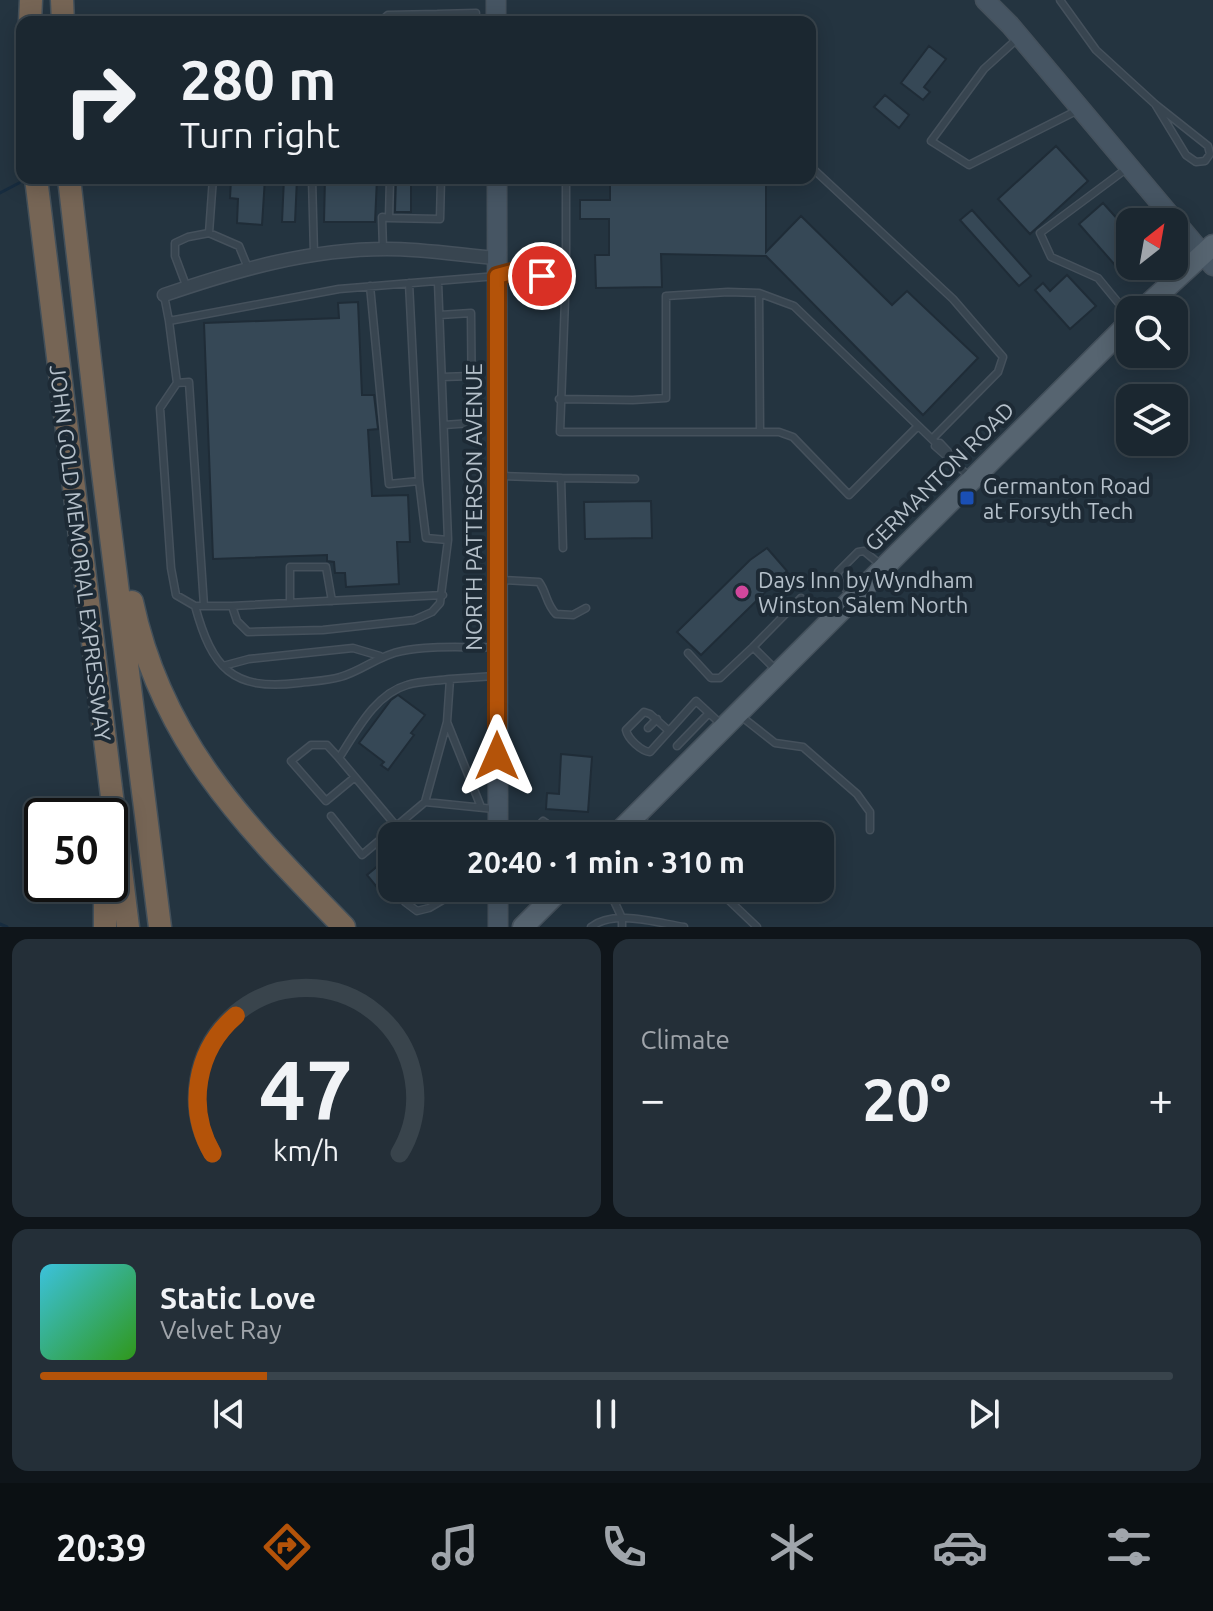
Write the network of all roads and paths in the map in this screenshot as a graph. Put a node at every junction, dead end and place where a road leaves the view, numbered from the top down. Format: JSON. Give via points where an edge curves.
{"nodes":[{"id":1,"x":985,"y":0,"type":"edge"},
{"id":2,"x":1060,"y":0,"type":"edge"},
{"id":3,"x":476,"y":13,"type":"dead end"},
{"id":4,"x":453,"y":16,"type":"edge"},
{"id":5,"x":1020,"y":36,"type":"junction"},
{"id":6,"x":1155,"y":104,"type":"junction"},
{"id":7,"x":1080,"y":108,"type":"junction"},
{"id":8,"x":1130,"y":167,"type":"junction"},
{"id":9,"x":816,"y":172,"type":"edge"},
{"id":10,"x":37,"y":184,"type":"edge"},
{"id":11,"x":70,"y":184,"type":"edge"},
{"id":12,"x":213,"y":184,"type":"edge"},
{"id":13,"x":312,"y":184,"type":"edge"},
{"id":14,"x":390,"y":184,"type":"edge"},
{"id":15,"x":441,"y":184,"type":"edge"},
{"id":16,"x":497,"y":184,"type":"edge"},
{"id":17,"x":566,"y":184,"type":"edge"},
{"id":18,"x":1161,"y":208,"type":"edge"},
{"id":19,"x":389,"y":218,"type":"junction"},
{"id":20,"x":209,"y":233,"type":"junction"},
{"id":21,"x":1188,"y":235,"type":"edge"},
{"id":22,"x":383,"y":249,"type":"junction"},
{"id":23,"x":314,"y":254,"type":"junction"},
{"id":24,"x":1210,"y":254,"type":"edge"},
{"id":25,"x":248,"y":268,"type":"junction"},
{"id":26,"x":502,"y":269,"type":"junction"},
{"id":27,"x":566,"y":273,"type":"junction"},
{"id":28,"x":1161,"y":280,"type":"edge"},
{"id":29,"x":438,"y":282,"type":"junction"},
{"id":30,"x":409,"y":283,"type":"junction"},
{"id":31,"x":370,"y":286,"type":"junction"},
{"id":32,"x":187,"y":288,"type":"junction"},
{"id":33,"x":1163,"y":290,"type":"junction"},
{"id":34,"x":759,"y":293,"type":"junction"},
{"id":35,"x":164,"y":295,"type":"joint"},
{"id":36,"x":1157,"y":296,"type":"edge"},
{"id":37,"x":1116,"y":301,"type":"edge"},
{"id":38,"x":440,"y":315,"type":"junction"},
{"id":39,"x":169,"y":321,"type":"junction"},
{"id":40,"x":1116,"y":333,"type":"edge"},
{"id":41,"x":471,"y":376,"type":"junction"},
{"id":42,"x":442,"y":377,"type":"junction"},
{"id":43,"x":177,"y":383,"type":"junction"},
{"id":44,"x":559,"y":399,"type":"junction"},
{"id":45,"x":444,"y":425,"type":"junction"},
{"id":46,"x":918,"y":426,"type":"junction"},
{"id":47,"x":760,"y":432,"type":"junction"},
{"id":48,"x":934,"y":441,"type":"junction"},
{"id":49,"x":102,"y":465,"type":"junction"},
{"id":50,"x":497,"y":476,"type":"junction"},
{"id":51,"x":561,"y":478,"type":"junction"},
{"id":52,"x":971,"y":478,"type":"junction"},
{"id":53,"x":635,"y":479,"type":"dead end"},
{"id":54,"x":419,"y":481,"type":"junction"},
{"id":55,"x":448,"y":540,"type":"junction"},
{"id":56,"x":563,"y":548,"type":"dead end"},
{"id":57,"x":883,"y":567,"type":"junction"},
{"id":58,"x":498,"y":580,"type":"junction"},
{"id":59,"x":443,"y":595,"type":"junction"},
{"id":60,"x":854,"y":597,"type":"junction"},
{"id":61,"x":801,"y":598,"type":"dead end"},
{"id":62,"x":332,"y":601,"type":"junction"},
{"id":63,"x":290,"y":603,"type":"junction"},
{"id":64,"x":195,"y":606,"type":"junction"},
{"id":65,"x":204,"y":606,"type":"junction"},
{"id":66,"x":232,"y":606,"type":"junction"},
{"id":67,"x":586,"y":608,"type":"dead end"},
{"id":68,"x":498,"y":647,"type":"junction"},
{"id":69,"x":753,"y":647,"type":"junction"},
{"id":70,"x":688,"y":653,"type":"dead end"},
{"id":71,"x":381,"y":657,"type":"junction"},
{"id":72,"x":223,"y":666,"type":"junction"},
{"id":73,"x":778,"y":673,"type":"junction"},
{"id":74,"x":497,"y":676,"type":"junction"},
{"id":75,"x":450,"y":679,"type":"junction"},
{"id":76,"x":709,"y":713,"type":"junction"},
{"id":77,"x":657,"y":719,"type":"junction"},
{"id":78,"x":102,"y":720,"type":"junction"},
{"id":79,"x":732,"y":721,"type":"junction"},
{"id":80,"x":447,"y":722,"type":"junction"},
{"id":81,"x":648,"y":728,"type":"dead end"},
{"id":82,"x":667,"y":733,"type":"junction"},
{"id":83,"x":684,"y":752,"type":"junction"},
{"id":84,"x":339,"y":758,"type":"junction"},
{"id":85,"x":355,"y":777,"type":"junction"},
{"id":86,"x":104,"y":798,"type":"edge"},
{"id":87,"x":425,"y":802,"type":"junction"},
{"id":88,"x":489,"y":808,"type":"junction"},
{"id":89,"x":637,"y":814,"type":"junction"},
{"id":90,"x":331,"y":816,"type":"dead end"},
{"id":91,"x":393,"y":822,"type":"edge"},
{"id":92,"x":403,"y":822,"type":"edge"},
{"id":93,"x":494,"y":822,"type":"edge"},
{"id":94,"x":629,"y":822,"type":"edge"},
{"id":95,"x":645,"y":822,"type":"edge"},
{"id":96,"x":870,"y":830,"type":"dead end"},
{"id":97,"x":378,"y":842,"type":"edge"},
{"id":98,"x":105,"y":902,"type":"edge"},
{"id":99,"x":405,"y":902,"type":"edge"},
{"id":100,"x":439,"y":902,"type":"edge"},
{"id":101,"x":498,"y":902,"type":"edge"},
{"id":102,"x":548,"y":902,"type":"edge"},
{"id":103,"x":615,"y":902,"type":"edge"},
{"id":104,"x":731,"y":902,"type":"edge"},
{"id":105,"x":622,"y":918,"type":"junction"},
{"id":106,"x":105,"y":927,"type":"edge"},
{"id":107,"x":128,"y":927,"type":"edge"},
{"id":108,"x":160,"y":927,"type":"edge"},
{"id":109,"x":344,"y":927,"type":"edge"},
{"id":110,"x":498,"y":927,"type":"edge"},
{"id":111,"x":523,"y":927,"type":"edge"},
{"id":112,"x":591,"y":927,"type":"edge"},
{"id":113,"x":622,"y":927,"type":"edge"},
{"id":114,"x":684,"y":927,"type":"edge"},
{"id":115,"x":757,"y":927,"type":"edge"}],
"edges":[{"from":1,"to":5,"type":"main road"},
{"from":2,"to":6,"type":"lane","via":[[1096,50]]},
{"from":3,"to":4,"type":"lane"},
{"from":5,"to":7,"type":"main road"},
{"from":5,"to":7,"type":"lane","via":[[984,69],[931,141],[969,165]]},
{"from":6,"to":6,"type":"lane","via":[[1208,146],[1205,161],[1186,155]]},
{"from":7,"to":8,"type":"main road"},
{"from":8,"to":18,"type":"main road"},
{"from":8,"to":37,"type":"lane","via":[[1040,233],[1051,257],[1098,278]]},
{"from":9,"to":48,"type":"lane","via":[[953,299],[1003,357],[998,372]]},
{"from":10,"to":78,"type":"highway","name":"JOHN GOLD MEMORIAL EXPRESSWAY"},
{"from":11,"to":49,"type":"highway","name":"JOHN GOLD MEMORIAL EXPRESSWAY"},
{"from":12,"to":20,"type":"lane"},
{"from":13,"to":23,"type":"lane"},
{"from":14,"to":19,"type":"lane"},
{"from":15,"to":19,"type":"lane","via":[[440,219]]},
{"from":16,"to":26,"type":"main road","name":"NORTH PATTERSON AVENUE"},
{"from":17,"to":27,"type":"lane"},
{"from":19,"to":22,"type":"lane","via":[[382,217]]},
{"from":20,"to":25,"type":"lane","via":[[239,246]]},
{"from":20,"to":32,"type":"lane","via":[[175,243]]},
{"from":21,"to":24,"type":"main road"},
{"from":22,"to":23,"type":"street"},
{"from":22,"to":26,"type":"street"},
{"from":23,"to":25,"type":"street"},
{"from":24,"to":33,"type":"main road"},
{"from":25,"to":32,"type":"street"},
{"from":26,"to":27,"type":"lane","via":[[515,275]]},
{"from":26,"to":29,"type":"lane"},
{"from":26,"to":50,"type":"main road","name":"NORTH PATTERSON AVENUE"},
{"from":27,"to":44,"type":"lane"},
{"from":28,"to":33,"type":"lane"},
{"from":29,"to":30,"type":"lane"},
{"from":29,"to":38,"type":"lane"},
{"from":30,"to":31,"type":"lane"},
{"from":30,"to":54,"type":"lane"},
{"from":31,"to":39,"type":"lane"},
{"from":31,"to":54,"type":"lane","via":[[389,484]]},
{"from":32,"to":35,"type":"street"},
{"from":33,"to":36,"type":"main road"},
{"from":34,"to":44,"type":"lane","via":[[666,296],[666,398]]},
{"from":34,"to":46,"type":"lane","via":[[794,306]]},
{"from":34,"to":47,"type":"lane"},
{"from":35,"to":39,"type":"lane"},
{"from":38,"to":41,"type":"lane","via":[[471,313]]},
{"from":38,"to":42,"type":"lane"},
{"from":39,"to":43,"type":"lane"},
{"from":40,"to":52,"type":"main road","name":"GERMANTON ROAD"},
{"from":41,"to":42,"type":"lane"},
{"from":41,"to":45,"type":"lane","via":[[472,423]]},
{"from":42,"to":45,"type":"lane"},
{"from":43,"to":64,"type":"lane","via":[[160,408],[171,568],[176,595]]},
{"from":43,"to":65,"type":"lane","via":[[189,382]]},
{"from":44,"to":47,"type":"lane","via":[[560,432]]},
{"from":45,"to":55,"type":"lane"},
{"from":46,"to":47,"type":"lane","via":[[849,495],[793,437]]},
{"from":46,"to":48,"type":"lane"},
{"from":48,"to":52,"type":"lane"},
{"from":49,"to":108,"type":"highway","name":"JOHN GOLD MEMORIAL EXPRESSWAY"},
{"from":49,"to":109,"type":"highway","via":[[116,504],[143,648],[178,728],[223,797]]},
{"from":50,"to":51,"type":"lane"},
{"from":50,"to":58,"type":"main road","name":"NORTH PATTERSON AVENUE"},
{"from":51,"to":53,"type":"lane"},
{"from":51,"to":56,"type":"lane"},
{"from":52,"to":57,"type":"main road","name":"GERMANTON ROAD"},
{"from":54,"to":55,"type":"lane","via":[[426,538]]},
{"from":55,"to":59,"type":"lane"},
{"from":57,"to":60,"type":"main road","name":"GERMANTON ROAD"},
{"from":57,"to":60,"type":"lane","via":[[864,551],[838,572],[838,582]]},
{"from":58,"to":67,"type":"lane","via":[[539,582],[546,604],[556,614],[573,615]]},
{"from":58,"to":68,"type":"main road","name":"NORTH PATTERSON AVENUE"},
{"from":59,"to":62,"type":"lane"},
{"from":59,"to":66,"type":"lane","via":[[422,618],[323,630],[248,632]]},
{"from":60,"to":73,"type":"main road","name":"GERMANTON ROAD"},
{"from":61,"to":69,"type":"lane"},
{"from":62,"to":63,"type":"lane"},
{"from":62,"to":63,"type":"lane","via":[[326,567],[290,567]]},
{"from":63,"to":66,"type":"lane"},
{"from":64,"to":65,"type":"lane"},
{"from":64,"to":72,"type":"lane"},
{"from":65,"to":66,"type":"lane"},
{"from":68,"to":71,"type":"lane","via":[[404,650]]},
{"from":68,"to":74,"type":"main road","name":"NORTH PATTERSON AVENUE"},
{"from":69,"to":70,"type":"lane","via":[[716,679]]},
{"from":69,"to":73,"type":"lane"},
{"from":71,"to":72,"type":"lane","via":[[353,648]]},
{"from":71,"to":72,"type":"lane","via":[[339,678],[262,686],[238,679]]},
{"from":73,"to":79,"type":"main road","name":"GERMANTON ROAD"},
{"from":74,"to":75,"type":"lane"},
{"from":74,"to":88,"type":"main road","name":"NORTH PATTERSON AVENUE"},
{"from":75,"to":80,"type":"lane"},
{"from":75,"to":84,"type":"lane","via":[[405,685],[383,698]]},
{"from":76,"to":79,"type":"lane"},
{"from":76,"to":82,"type":"lane","via":[[696,701]]},
{"from":76,"to":83,"type":"lane"},
{"from":77,"to":81,"type":"lane"},
{"from":77,"to":82,"type":"lane"},
{"from":77,"to":82,"type":"lane","via":[[644,712],[626,730],[628,736],[650,752]]},
{"from":78,"to":86,"type":"highway"},
{"from":78,"to":107,"type":"highway","name":"JOHN GOLD MEMORIAL EXPRESSWAY"},
{"from":79,"to":83,"type":"main road","name":"GERMANTON ROAD"},
{"from":79,"to":96,"type":"lane","via":[[775,743],[803,747],[865,802]]},
{"from":80,"to":87,"type":"lane"},
{"from":80,"to":88,"type":"lane"},
{"from":82,"to":83,"type":"lane"},
{"from":83,"to":89,"type":"main road","name":"GERMANTON ROAD"},
{"from":84,"to":85,"type":"lane"},
{"from":84,"to":85,"type":"lane","via":[[327,745],[311,745],[291,761],[326,801]]},
{"from":85,"to":91,"type":"lane"},
{"from":87,"to":88,"type":"lane"},
{"from":87,"to":92,"type":"lane"},
{"from":88,"to":93,"type":"main road","name":"NORTH PATTERSON AVENUE"},
{"from":89,"to":94,"type":"main road","name":"GERMANTON ROAD"},
{"from":89,"to":95,"type":"lane"},
{"from":90,"to":97,"type":"lane","via":[[362,855]]},
{"from":98,"to":106,"type":"highway"},
{"from":99,"to":100,"type":"lane","via":[[417,911]]},
{"from":101,"to":110,"type":"main road"},
{"from":102,"to":111,"type":"main road"},
{"from":103,"to":105,"type":"lane"},
{"from":104,"to":115,"type":"lane"},
{"from":105,"to":112,"type":"lane","via":[[600,920]]},
{"from":105,"to":113,"type":"lane"},
{"from":105,"to":114,"type":"lane"}]}
